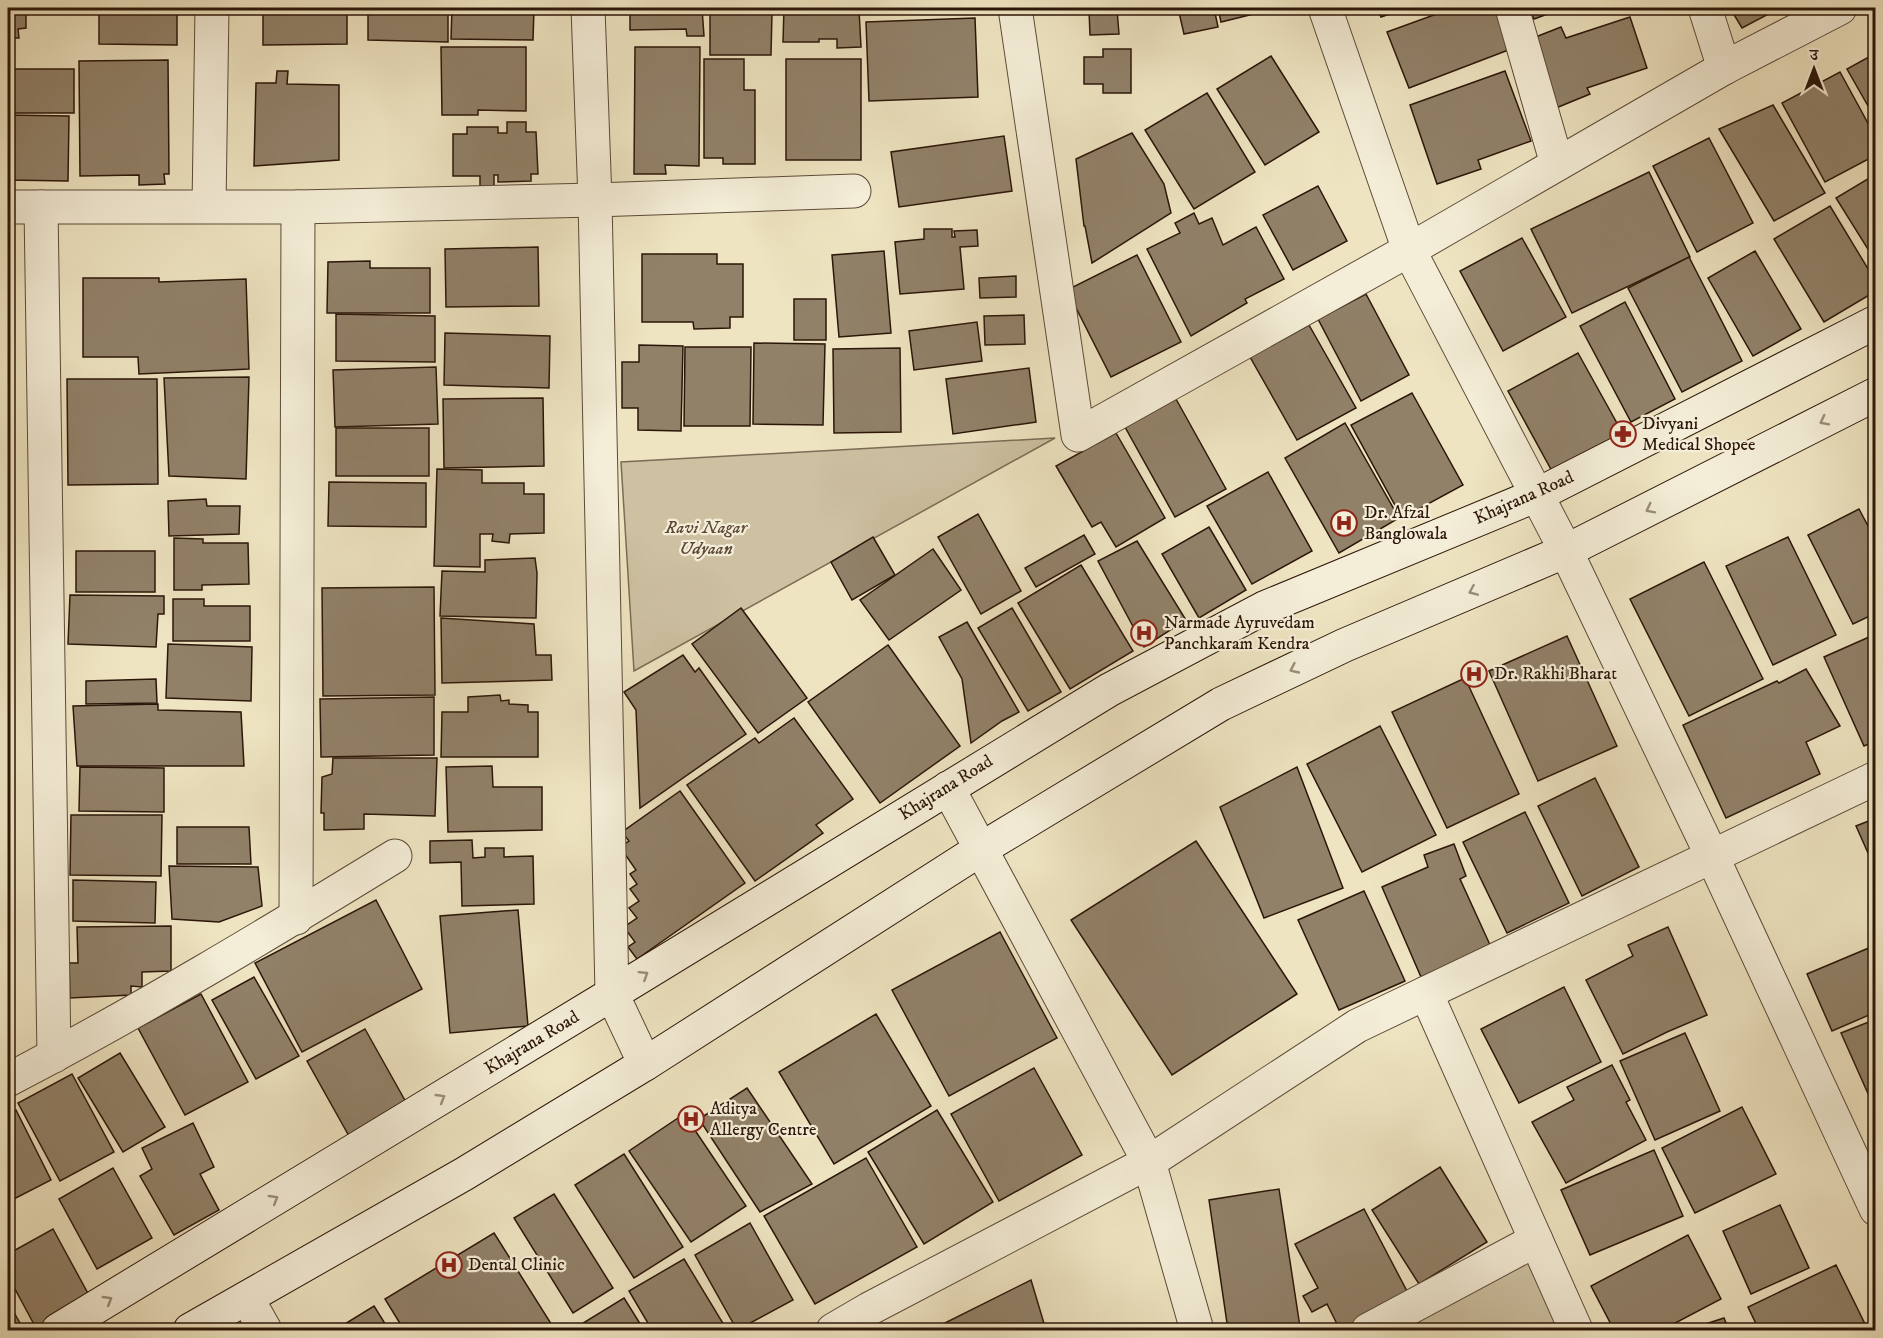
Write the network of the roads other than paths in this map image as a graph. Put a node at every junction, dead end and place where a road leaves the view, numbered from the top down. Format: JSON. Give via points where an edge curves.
{"nodes":[{"id":1,"x":212,"y":8,"type":"edge"},
{"id":2,"x":588,"y":8,"type":"edge"},
{"id":3,"x":1015,"y":8,"type":"edge"},
{"id":4,"x":1325,"y":8,"type":"edge"},
{"id":5,"x":1512,"y":8,"type":"edge"},
{"id":6,"x":1705,"y":8,"type":"edge"},
{"id":7,"x":1840,"y":8,"type":"edge"},
{"id":8,"x":1724,"y":68,"type":"junction"},
{"id":9,"x":1557,"y":164,"type":"junction"},
{"id":10,"x":854,"y":192,"type":"dead end"},
{"id":11,"x":595,"y":200,"type":"junction"},
{"id":12,"x":209,"y":206,"type":"junction"},
{"id":13,"x":8,"y":207,"type":"edge"},
{"id":14,"x":41,"y":207,"type":"junction"},
{"id":15,"x":298,"y":207,"type":"junction"},
{"id":16,"x":1409,"y":250,"type":"junction"},
{"id":17,"x":1875,"y":322,"type":"edge"},
{"id":18,"x":1875,"y":394,"type":"edge"},
{"id":19,"x":1537,"y":495,"type":"junction"},
{"id":20,"x":1566,"y":550,"type":"junction"},
{"id":21,"x":1875,"y":778,"type":"edge"},
{"id":22,"x":948,"y":788,"type":"junction"},
{"id":23,"x":981,"y":849,"type":"junction"},
{"id":24,"x":395,"y":856,"type":"dead end"},
{"id":25,"x":1712,"y":856,"type":"junction"},
{"id":26,"x":296,"y":918,"type":"junction"},
{"id":27,"x":1426,"y":993,"type":"junction"},
{"id":28,"x":612,"y":994,"type":"junction"},
{"id":29,"x":54,"y":1056,"type":"junction"},
{"id":30,"x":645,"y":1064,"type":"junction"},
{"id":31,"x":8,"y":1080,"type":"edge"},
{"id":32,"x":1149,"y":1162,"type":"junction"},
{"id":33,"x":1875,"y":1209,"type":"edge"},
{"id":34,"x":1536,"y":1240,"type":"junction"},
{"id":35,"x":247,"y":1298,"type":"junction"},
{"id":36,"x":872,"y":1320,"type":"edge"},
{"id":37,"x":58,"y":1330,"type":"edge"},
{"id":38,"x":190,"y":1330,"type":"edge"},
{"id":39,"x":265,"y":1330,"type":"edge"},
{"id":40,"x":833,"y":1330,"type":"edge"},
{"id":41,"x":1197,"y":1330,"type":"edge"},
{"id":42,"x":1368,"y":1330,"type":"edge"},
{"id":43,"x":1576,"y":1330,"type":"edge"}],
"edges":[{"from":1,"to":12,"type":"street"},
{"from":2,"to":11,"type":"street"},
{"from":3,"to":16,"type":"street","via":[[1078,435]]},
{"from":4,"to":16,"type":"street"},
{"from":5,"to":9,"type":"street"},
{"from":6,"to":8,"type":"street"},
{"from":7,"to":8,"type":"street"},
{"from":8,"to":9,"type":"street"},
{"from":9,"to":16,"type":"street"},
{"from":10,"to":11,"type":"street"},
{"from":11,"to":15,"type":"street"},
{"from":11,"to":28,"type":"street"},
{"from":12,"to":14,"type":"street"},
{"from":12,"to":15,"type":"street"},
{"from":13,"to":14,"type":"street"},
{"from":14,"to":29,"type":"street"},
{"from":15,"to":26,"type":"street"},
{"from":16,"to":19,"type":"street"},
{"from":17,"to":19,"type":"street","name":"Khajrana Road"},
{"from":18,"to":20,"type":"street","one_way":true},
{"from":19,"to":20,"type":"street"},
{"from":19,"to":22,"type":"street","name":"Khajrana Road","via":[[1264,608],[1109,690]]},
{"from":20,"to":23,"type":"street","one_way":true,"via":[[1345,645],[1221,704]]},
{"from":20,"to":25,"type":"street"},
{"from":21,"to":25,"type":"street"},
{"from":22,"to":23,"type":"street"},
{"from":28,"to":22,"type":"street","name":"Khajrana Road","one_way":true},
{"from":23,"to":30,"type":"street"},
{"from":23,"to":32,"type":"street"},
{"from":24,"to":26,"type":"street"},
{"from":25,"to":27,"type":"street"},
{"from":25,"to":33,"type":"street"},
{"from":26,"to":29,"type":"street"},
{"from":27,"to":32,"type":"street","via":[[1357,1026]]},
{"from":27,"to":34,"type":"street"},
{"from":28,"to":30,"type":"street"},
{"from":37,"to":28,"type":"street","name":"Khajrana Road","one_way":true},
{"from":29,"to":31,"type":"street"},
{"from":30,"to":35,"type":"street","via":[[464,1174]]},
{"from":32,"to":36,"type":"street"},
{"from":32,"to":41,"type":"street"},
{"from":34,"to":42,"type":"street"},
{"from":34,"to":43,"type":"street"},
{"from":35,"to":38,"type":"street"},
{"from":35,"to":39,"type":"street"},
{"from":36,"to":40,"type":"street"}]}
